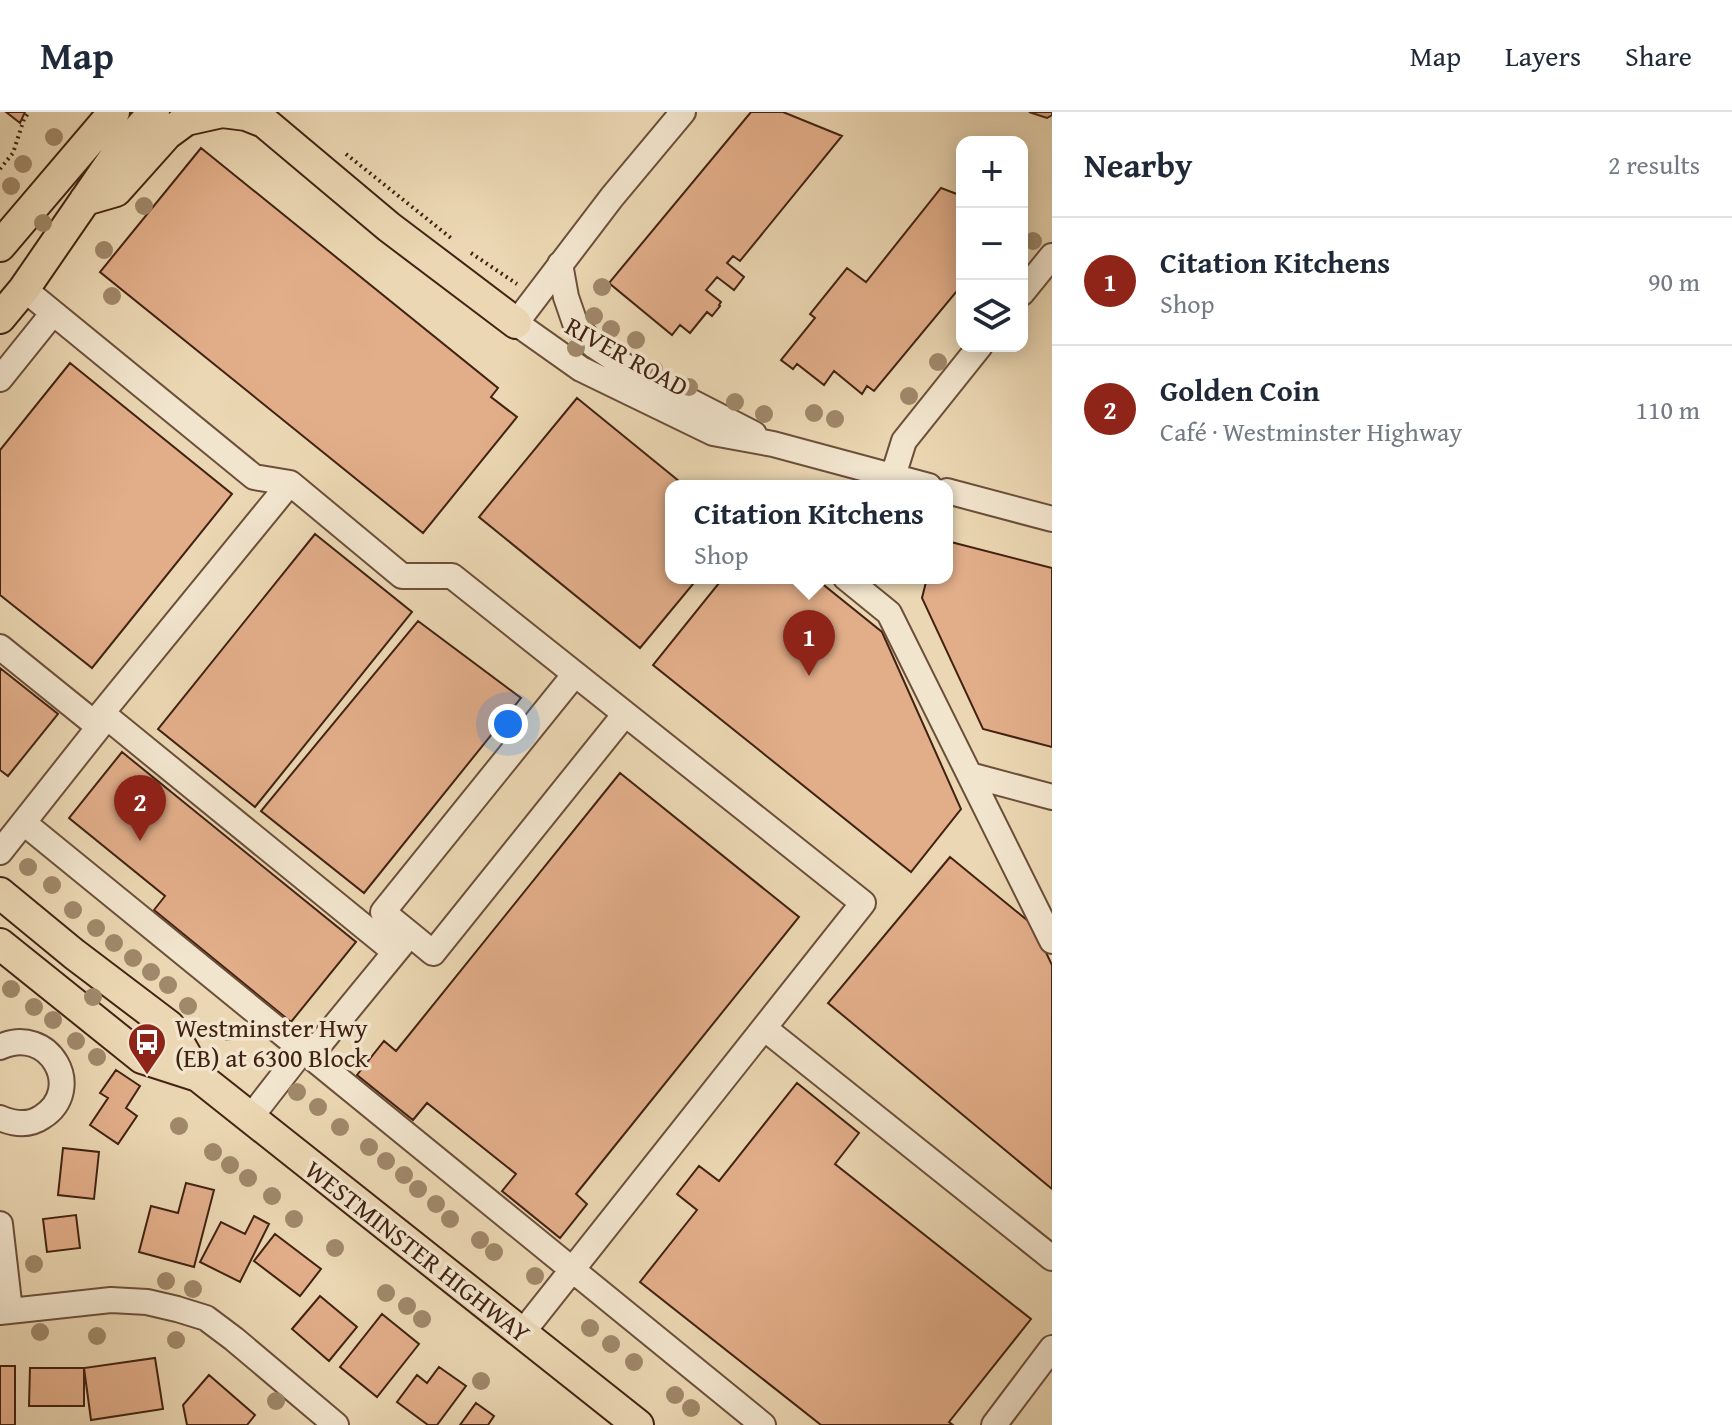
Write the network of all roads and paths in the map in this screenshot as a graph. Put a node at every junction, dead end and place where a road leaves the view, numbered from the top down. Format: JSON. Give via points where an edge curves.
{"nodes":[{"id":1,"x":29,"y":112,"type":"edge"},
{"id":2,"x":114,"y":112,"type":"edge"},
{"id":3,"x":154,"y":112,"type":"edge"},
{"id":4,"x":683,"y":112,"type":"edge"},
{"id":5,"x":343,"y":151,"type":"dead end"},
{"id":6,"x":0,"y":169,"type":"edge"},
{"id":7,"x":85,"y":200,"type":"junction"},
{"id":8,"x":454,"y":240,"type":"dead end"},
{"id":9,"x":0,"y":246,"type":"edge"},
{"id":10,"x":463,"y":247,"type":"dead end"},
{"id":11,"x":1052,"y":256,"type":"edge"},
{"id":12,"x":560,"y":264,"type":"junction"},
{"id":13,"x":520,"y":286,"type":"dead end"},
{"id":14,"x":1028,"y":286,"type":"edge"},
{"id":15,"x":24,"y":289,"type":"junction"},
{"id":16,"x":53,"y":313,"type":"junction"},
{"id":17,"x":0,"y":318,"type":"edge"},
{"id":18,"x":516,"y":323,"type":"junction"},
{"id":19,"x":975,"y":352,"type":"edge"},
{"id":20,"x":0,"y":379,"type":"edge"},
{"id":21,"x":773,"y":444,"type":"junction"},
{"id":22,"x":893,"y":476,"type":"junction"},
{"id":23,"x":907,"y":480,"type":"edge"},
{"id":24,"x":290,"y":483,"type":"junction"},
{"id":25,"x":953,"y":493,"type":"edge"},
{"id":26,"x":1052,"y":519,"type":"edge"},
{"id":27,"x":853,"y":584,"type":"edge"},
{"id":28,"x":0,"y":647,"type":"edge"},
{"id":29,"x":575,"y":674,"type":"junction"},
{"id":30,"x":625,"y":714,"type":"junction"},
{"id":31,"x":100,"y":720,"type":"junction"},
{"id":32,"x":970,"y":775,"type":"junction"},
{"id":33,"x":1052,"y":797,"type":"edge"},
{"id":34,"x":24,"y":823,"type":"junction"},
{"id":35,"x":0,"y":852,"type":"edge"},
{"id":36,"x":0,"y":893,"type":"edge"},
{"id":37,"x":1052,"y":941,"type":"edge"},
{"id":38,"x":402,"y":943,"type":"junction"},
{"id":39,"x":0,"y":944,"type":"edge"},
{"id":40,"x":764,"y":1028,"type":"junction"},
{"id":41,"x":0,"y":1047,"type":"edge"},
{"id":42,"x":306,"y":1053,"type":"junction"},
{"id":43,"x":198,"y":1076,"type":"junction"},
{"id":44,"x":0,"y":1118,"type":"edge"},
{"id":45,"x":250,"y":1118,"type":"junction"},
{"id":46,"x":0,"y":1224,"type":"edge"},
{"id":47,"x":1052,"y":1258,"type":"edge"},
{"id":48,"x":572,"y":1270,"type":"junction"},
{"id":49,"x":5,"y":1311,"type":"edge"},
{"id":50,"x":522,"y":1333,"type":"junction"},
{"id":51,"x":1052,"y":1348,"type":"edge"},
{"id":52,"x":322,"y":1421,"type":"edge"},
{"id":53,"x":638,"y":1425,"type":"edge"},
{"id":54,"x":763,"y":1425,"type":"edge"},
{"id":55,"x":994,"y":1425,"type":"edge"}],
"edges":[{"from":1,"to":6,"type":"path","via":[[13,153]]},
{"from":2,"to":9,"type":"main road"},
{"from":3,"to":7,"type":"main road"},
{"from":4,"to":12,"type":"street"},
{"from":5,"to":8,"type":"path"},
{"from":7,"to":15,"type":"main road"},
{"from":7,"to":18,"type":"main road","via":[[116,191],[186,120],[222,112],[246,115],[264,122],[389,227]]},
{"from":10,"to":13,"type":"path"},
{"from":11,"to":14,"type":"street"},
{"from":12,"to":18,"type":"street"},
{"from":12,"to":21,"type":"street","via":[[575,323],[593,345],[637,374]]},
{"from":15,"to":16,"type":"street"},
{"from":15,"to":17,"type":"main road"},
{"from":16,"to":20,"type":"street"},
{"from":16,"to":24,"type":"street","via":[[254,477]]},
{"from":18,"to":21,"type":"street","name":"RIVER ROAD","via":[[581,369],[713,433]]},
{"from":19,"to":22,"type":"street","via":[[904,441]]},
{"from":21,"to":22,"type":"street","name":"RIVER ROAD"},
{"from":22,"to":23,"type":"street","name":"RIVER ROAD"},
{"from":24,"to":29,"type":"street","via":[[402,576],[452,576]]},
{"from":24,"to":31,"type":"street"},
{"from":25,"to":26,"type":"street"},
{"from":27,"to":32,"type":"street","via":[[889,613]]},
{"from":28,"to":31,"type":"street"},
{"from":29,"to":30,"type":"street"},
{"from":29,"to":38,"type":"street","via":[[383,912]]},
{"from":30,"to":38,"type":"street","via":[[433,953]]},
{"from":30,"to":40,"type":"street","via":[[863,903]]},
{"from":31,"to":34,"type":"street"},
{"from":31,"to":38,"type":"street"},
{"from":32,"to":33,"type":"street"},
{"from":32,"to":37,"type":"street"},
{"from":34,"to":35,"type":"street"},
{"from":34,"to":42,"type":"street"},
{"from":36,"to":43,"type":"main road","name":"WESTMINSTER HIGHWAY","via":[[169,1026]]},
{"from":38,"to":42,"type":"street"},
{"from":39,"to":43,"type":"main road","name":"WESTMINSTER HIGHWAY","via":[[142,1058]]},
{"from":40,"to":47,"type":"street"},
{"from":40,"to":48,"type":"street"},
{"from":41,"to":44,"type":"street","via":[[34,1043],[53,1057],[61,1080],[56,1103],[38,1120],[14,1123]]},
{"from":42,"to":45,"type":"street"},
{"from":42,"to":48,"type":"street"},
{"from":43,"to":45,"type":"main road","name":"WESTMINSTER HIGHWAY"},
{"from":45,"to":50,"type":"main road","name":"WESTMINSTER HIGHWAY"},
{"from":46,"to":49,"type":"street"},
{"from":48,"to":50,"type":"street"},
{"from":48,"to":54,"type":"street"},
{"from":49,"to":52,"type":"street","via":[[111,1300],[147,1302],[206,1318]]},
{"from":50,"to":53,"type":"main road","name":"WESTMINSTER HIGHWAY"},
{"from":51,"to":55,"type":"street"}]}
